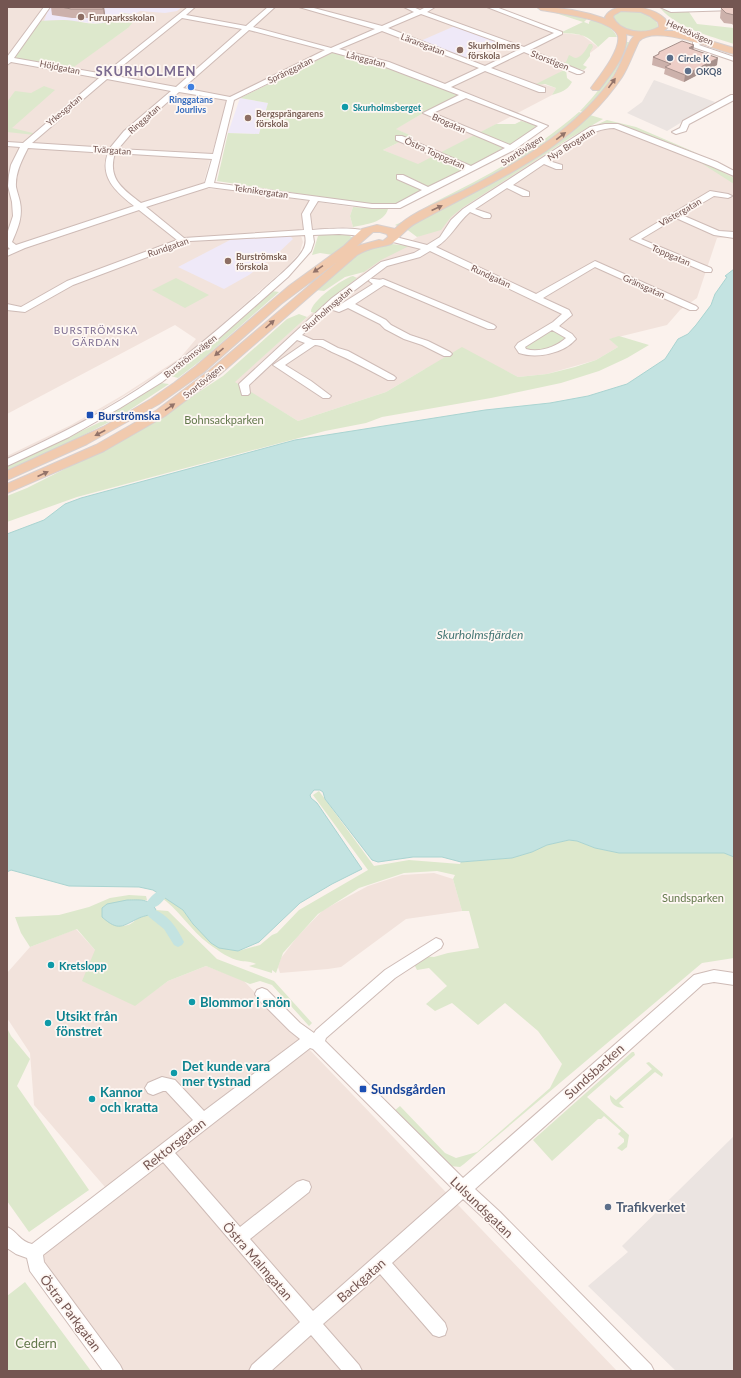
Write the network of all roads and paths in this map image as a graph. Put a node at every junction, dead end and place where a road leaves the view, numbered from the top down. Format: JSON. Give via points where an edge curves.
{"nodes":[{"id":1,"x":47,"y":7,"type":"edge"},
{"id":2,"x":192,"y":7,"type":"edge"},
{"id":3,"x":272,"y":7,"type":"edge"},
{"id":4,"x":302,"y":7,"type":"edge"},
{"id":5,"x":407,"y":7,"type":"edge"},
{"id":6,"x":432,"y":7,"type":"edge"},
{"id":7,"x":490,"y":7,"type":"edge"},
{"id":8,"x":541,"y":7,"type":"edge"},
{"id":9,"x":559,"y":7,"type":"edge"},
{"id":10,"x":649,"y":7,"type":"edge"},
{"id":11,"x":665,"y":8,"type":"edge"},
{"id":12,"x":734,"y":8,"type":"edge"},
{"id":13,"x":619,"y":9,"type":"edge"},
{"id":14,"x":420,"y":12,"type":"junction"},
{"id":15,"x":181,"y":16,"type":"junction"},
{"id":16,"x":659,"y":18,"type":"junction"},
{"id":17,"x":614,"y":26,"type":"junction"},
{"id":18,"x":248,"y":28,"type":"junction"},
{"id":19,"x":381,"y":28,"type":"junction"},
{"id":20,"x":648,"y":33,"type":"junction"},
{"id":21,"x":701,"y":41,"type":"junction"},
{"id":22,"x":720,"y":46,"type":"junction"},
{"id":23,"x":333,"y":50,"type":"junction"},
{"id":24,"x":525,"y":50,"type":"junction"},
{"id":25,"x":734,"y":50,"type":"edge"},
{"id":26,"x":734,"y":59,"type":"edge"},
{"id":27,"x":8,"y":60,"type":"edge"},
{"id":28,"x":486,"y":69,"type":"junction"},
{"id":29,"x":580,"y":72,"type":"dead end"},
{"id":30,"x":106,"y":76,"type":"junction"},
{"id":31,"x":445,"y":87,"type":"junction"},
{"id":32,"x":178,"y":89,"type":"junction"},
{"id":33,"x":542,"y":90,"type":"dead end"},
{"id":34,"x":466,"y":95,"type":"junction"},
{"id":35,"x":734,"y":97,"type":"edge"},
{"id":36,"x":231,"y":99,"type":"junction"},
{"id":37,"x":582,"y":108,"type":"junction"},
{"id":38,"x":544,"y":126,"type":"joint"},
{"id":39,"x":676,"y":132,"type":"dead end"},
{"id":40,"x":399,"y":138,"type":"dead end"},
{"id":41,"x":7,"y":144,"type":"edge"},
{"id":42,"x":25,"y":145,"type":"junction"},
{"id":43,"x":511,"y":148,"type":"junction"},
{"id":44,"x":112,"y":150,"type":"junction"},
{"id":45,"x":216,"y":157,"type":"junction"},
{"id":46,"x":543,"y":162,"type":"junction"},
{"id":47,"x":559,"y":167,"type":"dead end"},
{"id":48,"x":471,"y":169,"type":"junction"},
{"id":49,"x":734,"y":174,"type":"edge"},
{"id":50,"x":400,"y":177,"type":"dead end"},
{"id":51,"x":209,"y":185,"type":"junction"},
{"id":52,"x":508,"y":185,"type":"junction"},
{"id":53,"x":428,"y":190,"type":"junction"},
{"id":54,"x":526,"y":194,"type":"dead end"},
{"id":55,"x":728,"y":196,"type":"dead end"},
{"id":56,"x":315,"y":199,"type":"junction"},
{"id":57,"x":140,"y":207,"type":"junction"},
{"id":58,"x":469,"y":209,"type":"junction"},
{"id":59,"x":674,"y":215,"type":"junction"},
{"id":60,"x":486,"y":216,"type":"dead end"},
{"id":61,"x":375,"y":228,"type":"junction"},
{"id":62,"x":309,"y":232,"type":"junction"},
{"id":63,"x":364,"y":234,"type":"junction"},
{"id":64,"x":734,"y":235,"type":"edge"},
{"id":65,"x":393,"y":238,"type":"junction"},
{"id":66,"x":634,"y":239,"type":"joint"},
{"id":67,"x":183,"y":241,"type":"junction"},
{"id":68,"x":379,"y":243,"type":"junction"},
{"id":69,"x":428,"y":247,"type":"junction"},
{"id":70,"x":11,"y":251,"type":"edge"},
{"id":71,"x":708,"y":270,"type":"dead end"},
{"id":72,"x":365,"y":278,"type":"junction"},
{"id":73,"x":380,"y":284,"type":"junction"},
{"id":74,"x":538,"y":297,"type":"junction"},
{"id":75,"x":348,"y":304,"type":"junction"},
{"id":76,"x":7,"y":306,"type":"edge"},
{"id":77,"x":329,"y":306,"type":"junction"},
{"id":78,"x":693,"y":308,"type":"dead end"},
{"id":79,"x":551,"y":326,"type":"junction"},
{"id":80,"x":491,"y":327,"type":"dead end"},
{"id":81,"x":296,"y":336,"type":"junction"},
{"id":82,"x":312,"y":343,"type":"junction"},
{"id":83,"x":447,"y":354,"type":"dead end"},
{"id":84,"x":274,"y":356,"type":"junction"},
{"id":85,"x":285,"y":361,"type":"junction"},
{"id":86,"x":391,"y":378,"type":"dead end"},
{"id":87,"x":245,"y":393,"type":"dead end"},
{"id":88,"x":326,"y":396,"type":"dead end"},
{"id":89,"x":7,"y":463,"type":"edge"},
{"id":90,"x":7,"y":476,"type":"edge"},
{"id":91,"x":7,"y":489,"type":"edge"},
{"id":92,"x":436,"y":944,"type":"dead end"},
{"id":93,"x":734,"y":979,"type":"edge"},
{"id":94,"x":262,"y":994,"type":"dead end"},
{"id":95,"x":317,"y":1043,"type":"junction"},
{"id":96,"x":153,"y":1088,"type":"dead end"},
{"id":97,"x":203,"y":1121,"type":"junction"},
{"id":98,"x":164,"y":1152,"type":"junction"},
{"id":99,"x":303,"y":1187,"type":"dead end"},
{"id":100,"x":463,"y":1188,"type":"junction"},
{"id":101,"x":7,"y":1235,"type":"edge"},
{"id":102,"x":239,"y":1238,"type":"junction"},
{"id":103,"x":34,"y":1252,"type":"junction"},
{"id":104,"x":380,"y":1262,"type":"junction"},
{"id":105,"x":311,"y":1323,"type":"junction"},
{"id":106,"x":439,"y":1329,"type":"dead end"},
{"id":107,"x":114,"y":1371,"type":"edge"},
{"id":108,"x":258,"y":1371,"type":"edge"},
{"id":109,"x":353,"y":1371,"type":"edge"},
{"id":110,"x":645,"y":1371,"type":"edge"}],
"edges":[{"from":1,"to":27,"type":"street"},
{"from":2,"to":15,"type":"street","name":"Yrkesgatan"},
{"from":3,"to":18,"type":"street","name":"Ringgatan"},
{"from":4,"to":19,"type":"street","name":"Läraregatan"},
{"from":5,"to":14,"type":"street","name":"Storstigen"},
{"from":6,"to":14,"type":"street","name":"Spränggatan"},
{"from":7,"to":24,"type":"street","via":[[560,33]]},
{"from":8,"to":17,"type":"main road","via":[[591,17]]},
{"from":9,"to":13,"type":"main road","via":[[590,13]]},
{"from":10,"to":16,"type":"main road"},
{"from":11,"to":12,"type":"street"},
{"from":13,"to":16,"type":"main road","via":[[642,10]]},
{"from":13,"to":17,"type":"main road","via":[[609,17]]},
{"from":14,"to":19,"type":"street","name":"Spränggatan"},
{"from":14,"to":24,"type":"street","name":"Storstigen"},
{"from":15,"to":18,"type":"street","name":"Långgatan"},
{"from":15,"to":30,"type":"street","name":"Yrkesgatan"},
{"from":16,"to":20,"type":"main road","name":"Svartövägen","via":[[663,22],[663,28]]},
{"from":16,"to":22,"type":"main road","name":"Hertsövägen","via":[[677,29]]},
{"from":17,"to":20,"type":"main road","name":"Hertsövägen","via":[[630,33]]},
{"from":17,"to":37,"type":"main road","name":"Svartövägen","via":[[622,35],[621,45]]},
{"from":18,"to":23,"type":"street","name":"Långgatan"},
{"from":18,"to":32,"type":"street","name":"Ringgatan"},
{"from":19,"to":23,"type":"street","name":"Spränggatan"},
{"from":19,"to":28,"type":"street","name":"Läraregatan"},
{"from":20,"to":21,"type":"main road","name":"Hertsövägen","via":[[672,33]]},
{"from":37,"to":20,"type":"main road","name":"Svartövägen","one_way":true,"via":[[618,76],[635,40]]},
{"from":21,"to":22,"type":"main road","name":"Hertsövägen"},
{"from":21,"to":26,"type":"street","name":"Hertsövägen","via":[[695,46]]},
{"from":22,"to":25,"type":"main road","name":"Hertsövägen"},
{"from":23,"to":31,"type":"street","name":"Långgatan","via":[[386,64]]},
{"from":23,"to":36,"type":"street","name":"Spränggatan"},
{"from":24,"to":28,"type":"street"},
{"from":24,"to":29,"type":"street","name":"Storstigen"},
{"from":27,"to":30,"type":"street","name":"Höjdgatan"},
{"from":28,"to":31,"type":"street"},
{"from":28,"to":33,"type":"street","name":"Läraregatan"},
{"from":30,"to":32,"type":"street","name":"Höjdgatan"},
{"from":30,"to":42,"type":"street","name":"Yrkesgatan"},
{"from":31,"to":34,"type":"street","name":"Långgatan"},
{"from":32,"to":36,"type":"street","name":"Höjdgatan"},
{"from":32,"to":44,"type":"street","name":"Ringgatan","via":[[127,133]]},
{"from":34,"to":38,"type":"street","name":"Långgatan"},
{"from":34,"to":43,"type":"street","name":"Brogatan","via":[[428,113]]},
{"from":35,"to":39,"type":"street","via":[[686,123],[683,129]]},
{"from":36,"to":45,"type":"street"},
{"from":37,"to":61,"type":"main road","name":"Svartövägen","via":[[491,170],[433,200],[398,222]]},
{"from":65,"to":37,"type":"main road","name":"Svartövägen","one_way":true,"via":[[403,227],[418,218],[482,186],[524,161],[568,130]]},
{"from":38,"to":43,"type":"street","name":"Teknikergatan"},
{"from":40,"to":48,"type":"street","name":"Östra Toppgatan"},
{"from":41,"to":42,"type":"street","name":"Tvärgatan"},
{"from":42,"to":44,"type":"street","name":"Tvärgatan"},
{"from":42,"to":70,"type":"street","name":"Yrkesgatan","via":[[15,165],[12,179],[17,216],[8,242]]},
{"from":43,"to":48,"type":"street","name":"Teknikergatan"},
{"from":44,"to":45,"type":"street","name":"Tvärgatan"},
{"from":44,"to":57,"type":"street","via":[[109,165],[113,182],[123,194]]},
{"from":45,"to":51,"type":"street"},
{"from":46,"to":47,"type":"street"},
{"from":46,"to":49,"type":"street","name":"Nya Brogatan","via":[[593,129],[615,126]]},
{"from":46,"to":52,"type":"street","name":"Nya Brogatan"},
{"from":48,"to":53,"type":"street","name":"Teknikergatan"},
{"from":50,"to":53,"type":"street"},
{"from":51,"to":56,"type":"street","name":"Teknikergatan"},
{"from":51,"to":57,"type":"street","name":"Teknikergatan"},
{"from":52,"to":54,"type":"street"},
{"from":52,"to":58,"type":"street","name":"Nya Brogatan"},
{"from":53,"to":56,"type":"street","name":"Teknikergatan","via":[[391,207]]},
{"from":55,"to":59,"type":"street","name":"Västergatan","via":[[713,193]]},
{"from":56,"to":62,"type":"street","name":"Burströmsvägen","via":[[306,214]]},
{"from":57,"to":67,"type":"street"},
{"from":57,"to":70,"type":"street","name":"Teknikergatan"},
{"from":58,"to":60,"type":"street"},
{"from":58,"to":69,"type":"street","name":"Nya Brogatan","via":[[454,222],[443,239]]},
{"from":59,"to":64,"type":"street","via":[[717,233]]},
{"from":59,"to":66,"type":"street","name":"Västergatan"},
{"from":61,"to":63,"type":"main road","name":"Svartövägen"},
{"from":61,"to":65,"type":"main road","via":[[388,230],[393,234]]},
{"from":62,"to":63,"type":"street","name":"Rundgatan","via":[[351,231]]},
{"from":62,"to":67,"type":"street","name":"Rundgatan"},
{"from":62,"to":89,"type":"street","name":"Burströmsvägen","via":[[310,242],[307,251],[285,275],[235,320],[160,380],[90,422]]},
{"from":63,"to":68,"type":"main road","via":[[368,241]]},
{"from":63,"to":90,"type":"main road","name":"Svartövägen","one_way":true,"via":[[341,254],[285,293],[199,369],[160,399],[95,436]]},
{"from":65,"to":68,"type":"main road","name":"Svartövägen"},
{"from":65,"to":69,"type":"street","name":"Rundgatan"},
{"from":66,"to":71,"type":"street","name":"Toppgatan"},
{"from":67,"to":76,"type":"street","name":"Rundgatan","via":[[70,283],[22,310]]},
{"from":91,"to":68,"type":"main road","name":"Svartövägen","one_way":true,"via":[[100,448],[161,413],[214,373],[353,253]]},
{"from":69,"to":72,"type":"street","name":"Skurholmsgatan","via":[[417,255],[384,264]]},
{"from":69,"to":74,"type":"street","name":"Rundgatan"},
{"from":72,"to":73,"type":"street"},
{"from":72,"to":77,"type":"street","name":"Skurholmsgatan"},
{"from":73,"to":75,"type":"street"},
{"from":73,"to":80,"type":"street","via":[[383,282]]},
{"from":74,"to":78,"type":"street","name":"Gränsgatan","via":[[595,264]]},
{"from":74,"to":79,"type":"street","name":"Rundgatan","via":[[567,313],[563,319]]},
{"from":75,"to":77,"type":"street","via":[[339,309]]},
{"from":75,"to":83,"type":"street","via":[[407,337]]},
{"from":77,"to":81,"type":"street","name":"Skurholmsgatan"},
{"from":79,"to":79,"type":"street","name":"Rundgatan","via":[[572,339],[538,354],[522,351],[521,345]]},
{"from":81,"to":82,"type":"street"},
{"from":81,"to":84,"type":"street","name":"Skurholmsgatan"},
{"from":82,"to":85,"type":"street"},
{"from":82,"to":86,"type":"street","via":[[320,342],[345,353]]},
{"from":84,"to":85,"type":"street"},
{"from":84,"to":87,"type":"street","name":"Skurholmsgatan","via":[[244,384]]},
{"from":85,"to":88,"type":"street","via":[[279,366]]},
{"from":92,"to":95,"type":"street","via":[[390,974],[321,1034]]},
{"from":93,"to":100,"type":"street","name":"Sundsbacken","via":[[714,976],[699,980]]},
{"from":94,"to":95,"type":"street","name":"Lulsundsgatan","via":[[295,1027]]},
{"from":95,"to":97,"type":"street","name":"Rektorsgatan","via":[[302,1045]]},
{"from":95,"to":100,"type":"street","name":"Lulsundsgatan"},
{"from":96,"to":97,"type":"street","via":[[162,1084],[170,1085]]},
{"from":97,"to":98,"type":"street","name":"Rektorsgatan"},
{"from":98,"to":102,"type":"street","name":"Östra Malmgatan"},
{"from":98,"to":103,"type":"street","name":"Rektorsgatan"},
{"from":99,"to":102,"type":"street"},
{"from":100,"to":104,"type":"street","name":"Backgatan"},
{"from":100,"to":110,"type":"street","name":"Lulsundsgatan"},
{"from":101,"to":103,"type":"street","via":[[16,1246],[24,1251]]},
{"from":102,"to":105,"type":"street","name":"Östra Malmgatan"},
{"from":103,"to":107,"type":"street","name":"Östra Parkgatan","via":[[36,1265]]},
{"from":104,"to":105,"type":"street","name":"Backgatan"},
{"from":104,"to":106,"type":"street"},
{"from":105,"to":108,"type":"street","name":"Backgatan"},
{"from":105,"to":109,"type":"street","name":"Östra Malmgatan"}]}
